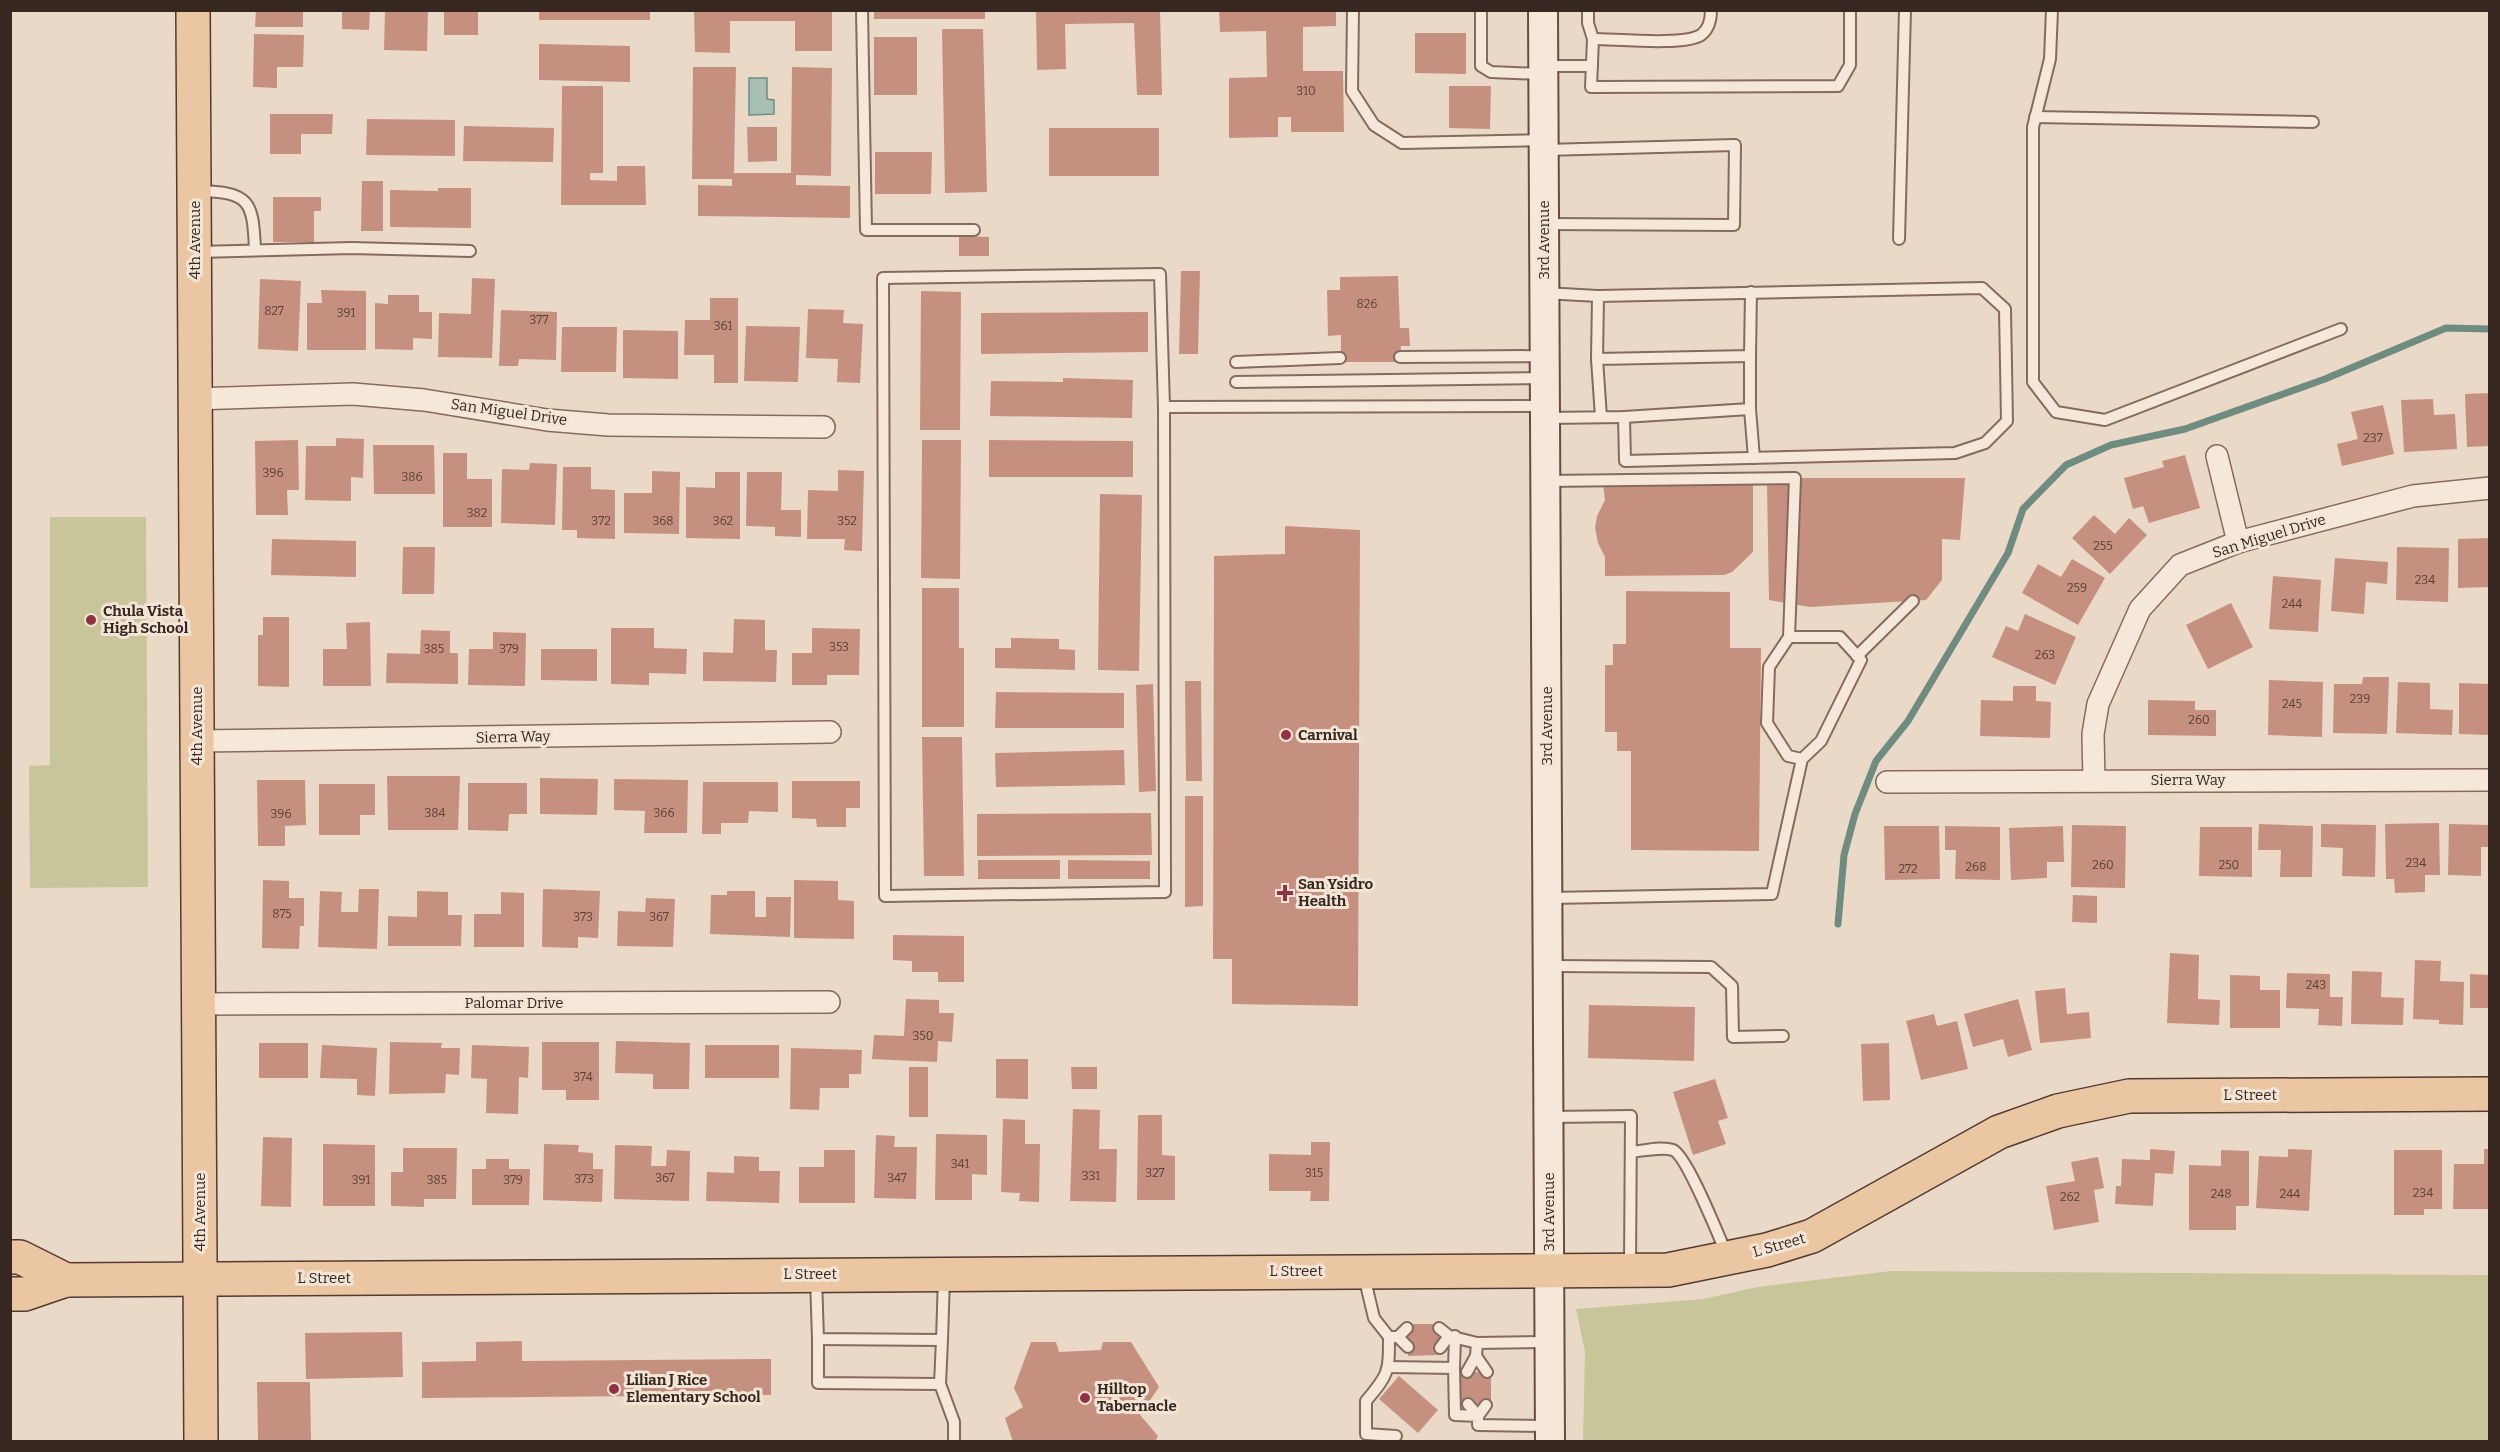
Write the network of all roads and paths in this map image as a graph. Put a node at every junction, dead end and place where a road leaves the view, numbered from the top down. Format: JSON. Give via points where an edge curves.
{"nodes":[{"id":1,"x":193,"y":10,"type":"edge"},
{"id":2,"x":862,"y":10,"type":"edge"},
{"id":3,"x":1353,"y":10,"type":"edge"},
{"id":4,"x":1481,"y":10,"type":"edge"},
{"id":5,"x":1543,"y":10,"type":"edge"},
{"id":6,"x":1588,"y":10,"type":"edge"},
{"id":7,"x":1711,"y":10,"type":"edge"},
{"id":8,"x":1850,"y":10,"type":"edge"},
{"id":9,"x":1905,"y":10,"type":"edge"},
{"id":10,"x":2052,"y":10,"type":"edge"},
{"id":11,"x":1593,"y":39,"type":"junction"},
{"id":12,"x":1592,"y":66,"type":"junction"},
{"id":13,"x":1544,"y":70,"type":"junction"},
{"id":14,"x":2036,"y":117,"type":"junction"},
{"id":15,"x":2313,"y":122,"type":"dead end"},
{"id":16,"x":1544,"y":145,"type":"junction"},
{"id":17,"x":195,"y":191,"type":"junction"},
{"id":18,"x":1544,"y":224,"type":"junction"},
{"id":19,"x":974,"y":230,"type":"dead end"},
{"id":20,"x":1899,"y":239,"type":"dead end"},
{"id":21,"x":255,"y":250,"type":"junction"},
{"id":22,"x":470,"y":251,"type":"dead end"},
{"id":23,"x":195,"y":252,"type":"junction"},
{"id":24,"x":1751,"y":292,"type":"junction"},
{"id":25,"x":1545,"y":293,"type":"junction"},
{"id":26,"x":1598,"y":296,"type":"junction"},
{"id":27,"x":2341,"y":329,"type":"dead end"},
{"id":28,"x":1750,"y":356,"type":"junction"},
{"id":29,"x":1400,"y":357,"type":"dead end"},
{"id":30,"x":1340,"y":358,"type":"dead end"},
{"id":31,"x":1597,"y":359,"type":"junction"},
{"id":32,"x":1236,"y":362,"type":"dead end"},
{"id":33,"x":1545,"y":367,"type":"junction"},
{"id":34,"x":1236,"y":382,"type":"dead end"},
{"id":35,"x":195,"y":399,"type":"junction"},
{"id":36,"x":1164,"y":407,"type":"junction"},
{"id":37,"x":1750,"y":409,"type":"junction"},
{"id":38,"x":1545,"y":412,"type":"junction"},
{"id":39,"x":1601,"y":417,"type":"junction"},
{"id":40,"x":1624,"y":417,"type":"junction"},
{"id":41,"x":824,"y":427,"type":"dead end"},
{"id":42,"x":2217,"y":456,"type":"dead end"},
{"id":43,"x":1754,"y":458,"type":"junction"},
{"id":44,"x":1546,"y":480,"type":"junction"},
{"id":45,"x":2490,"y":488,"type":"edge"},
{"id":46,"x":2238,"y":542,"type":"junction"},
{"id":47,"x":1913,"y":601,"type":"dead end"},
{"id":48,"x":1789,"y":637,"type":"junction"},
{"id":49,"x":1857,"y":656,"type":"junction"},
{"id":50,"x":830,"y":732,"type":"dead end"},
{"id":51,"x":197,"y":741,"type":"junction"},
{"id":52,"x":1802,"y":759,"type":"junction"},
{"id":53,"x":2490,"y":780,"type":"edge"},
{"id":54,"x":2094,"y":781,"type":"junction"},
{"id":55,"x":1887,"y":782,"type":"dead end"},
{"id":56,"x":1548,"y":898,"type":"junction"},
{"id":57,"x":1548,"y":966,"type":"junction"},
{"id":58,"x":829,"y":1002,"type":"dead end"},
{"id":59,"x":200,"y":1004,"type":"junction"},
{"id":60,"x":1783,"y":1036,"type":"dead end"},
{"id":61,"x":2490,"y":1094,"type":"edge"},
{"id":62,"x":1549,"y":1117,"type":"junction"},
{"id":63,"x":1631,"y":1152,"type":"junction"},
{"id":64,"x":10,"y":1257,"type":"edge"},
{"id":65,"x":1729,"y":1258,"type":"junction"},
{"id":66,"x":1550,"y":1269,"type":"junction"},
{"id":67,"x":1630,"y":1269,"type":"junction"},
{"id":68,"x":1363,"y":1270,"type":"junction"},
{"id":69,"x":944,"y":1273,"type":"junction"},
{"id":70,"x":815,"y":1274,"type":"junction"},
{"id":71,"x":201,"y":1279,"type":"junction"},
{"id":72,"x":66,"y":1280,"type":"junction"},
{"id":73,"x":10,"y":1294,"type":"edge"},
{"id":74,"x":1407,"y":1328,"type":"dead end"},
{"id":75,"x":1439,"y":1328,"type":"dead end"},
{"id":76,"x":1452,"y":1336,"type":"junction"},
{"id":77,"x":1394,"y":1337,"type":"junction"},
{"id":78,"x":818,"y":1339,"type":"junction"},
{"id":79,"x":942,"y":1340,"type":"junction"},
{"id":80,"x":1550,"y":1342,"type":"junction"},
{"id":81,"x":1477,"y":1343,"type":"junction"},
{"id":82,"x":1408,"y":1347,"type":"dead end"},
{"id":83,"x":1440,"y":1348,"type":"dead end"},
{"id":84,"x":1476,"y":1356,"type":"junction"},
{"id":85,"x":1389,"y":1367,"type":"junction"},
{"id":86,"x":1454,"y":1368,"type":"junction"},
{"id":87,"x":1467,"y":1372,"type":"dead end"},
{"id":88,"x":1486,"y":1372,"type":"dead end"},
{"id":89,"x":940,"y":1384,"type":"junction"},
{"id":90,"x":1468,"y":1404,"type":"dead end"},
{"id":91,"x":1486,"y":1405,"type":"dead end"},
{"id":92,"x":1478,"y":1416,"type":"junction"},
{"id":93,"x":1550,"y":1434,"type":"edge"},
{"id":94,"x":1396,"y":1436,"type":"dead end"},
{"id":95,"x":201,"y":1442,"type":"edge"},
{"id":96,"x":954,"y":1442,"type":"edge"}],
"edges":[{"from":1,"to":17,"type":"main road","name":"4th Avenue"},
{"from":2,"to":19,"type":"lane","via":[[866,230]]},
{"from":3,"to":16,"type":"lane","via":[[1352,91],[1374,125],[1402,143]]},
{"from":4,"to":13,"type":"lane","via":[[1481,66],[1491,72]]},
{"from":5,"to":13,"type":"main road","name":"3rd Avenue"},
{"from":6,"to":11,"type":"lane"},
{"from":7,"to":11,"type":"lane","via":[[1712,21],[1701,35],[1684,41]]},
{"from":8,"to":12,"type":"lane","via":[[1850,65],[1838,86],[1591,87]]},
{"from":9,"to":20,"type":"lane"},
{"from":10,"to":14,"type":"lane","via":[[2050,59]]},
{"from":11,"to":12,"type":"lane"},
{"from":12,"to":13,"type":"lane"},
{"from":13,"to":16,"type":"main road","name":"3rd Avenue"},
{"from":14,"to":15,"type":"lane"},
{"from":14,"to":27,"type":"lane","via":[[2032,382],[2056,412],[2105,420]]},
{"from":16,"to":18,"type":"main road","name":"3rd Avenue"},
{"from":16,"to":18,"type":"lane","via":[[1735,145],[1734,225]]},
{"from":17,"to":21,"type":"lane","via":[[236,194],[243,200],[254,225]]},
{"from":17,"to":23,"type":"main road","name":"4th Avenue"},
{"from":18,"to":25,"type":"main road","name":"3rd Avenue"},
{"from":21,"to":22,"type":"lane"},
{"from":21,"to":23,"type":"lane"},
{"from":23,"to":35,"type":"main road","name":"4th Avenue"},
{"from":24,"to":26,"type":"lane"},
{"from":24,"to":28,"type":"lane"},
{"from":24,"to":43,"type":"lane","via":[[1982,288],[2005,309],[2007,421],[1985,443],[1955,453]]},
{"from":25,"to":26,"type":"lane"},
{"from":25,"to":33,"type":"main road","name":"3rd Avenue"},
{"from":26,"to":31,"type":"lane"},
{"from":28,"to":31,"type":"lane"},
{"from":28,"to":37,"type":"lane"},
{"from":29,"to":33,"type":"lane"},
{"from":30,"to":32,"type":"lane"},
{"from":31,"to":39,"type":"lane"},
{"from":33,"to":34,"type":"lane"},
{"from":33,"to":38,"type":"main road","name":"3rd Avenue"},
{"from":35,"to":41,"type":"street","name":"San Miguel Drive","via":[[353,394],[608,425]]},
{"from":35,"to":51,"type":"main road","name":"4th Avenue"},
{"from":36,"to":36,"type":"lane","via":[[1160,274],[883,278],[885,896],[1165,892]]},
{"from":36,"to":38,"type":"lane"},
{"from":37,"to":40,"type":"lane"},
{"from":37,"to":43,"type":"lane"},
{"from":38,"to":39,"type":"lane"},
{"from":38,"to":44,"type":"main road","name":"3rd Avenue"},
{"from":39,"to":40,"type":"lane"},
{"from":40,"to":43,"type":"lane","via":[[1625,461]]},
{"from":42,"to":46,"type":"street"},
{"from":44,"to":48,"type":"lane","via":[[1795,478]]},
{"from":44,"to":56,"type":"main road","name":"3rd Avenue"},
{"from":45,"to":46,"type":"street","name":"San Miguel Drive","via":[[2413,496]]},
{"from":46,"to":54,"type":"street","name":"San Miguel Drive","via":[[2180,565],[2140,609],[2097,704]]},
{"from":47,"to":49,"type":"lane"},
{"from":48,"to":49,"type":"lane","via":[[1840,637]]},
{"from":48,"to":52,"type":"lane","via":[[1769,667],[1767,723],[1788,756]]},
{"from":49,"to":52,"type":"lane","via":[[1861,660],[1821,741]]},
{"from":50,"to":51,"type":"street","name":"Sierra Way"},
{"from":51,"to":59,"type":"main road","name":"4th Avenue"},
{"from":52,"to":56,"type":"lane","via":[[1772,894]]},
{"from":53,"to":54,"type":"street","name":"Sierra Way"},
{"from":54,"to":55,"type":"street","name":"Sierra Way"},
{"from":56,"to":57,"type":"main road","name":"3rd Avenue"},
{"from":57,"to":60,"type":"lane","via":[[1711,967],[1732,986],[1733,1037]]},
{"from":57,"to":62,"type":"main road","name":"3rd Avenue"},
{"from":58,"to":59,"type":"street","name":"Palomar Drive"},
{"from":59,"to":71,"type":"main road","name":"4th Avenue"},
{"from":61,"to":65,"type":"main road","name":"L Street","via":[[2121,1098],[2058,1112],[1999,1132],[1812,1236]]},
{"from":62,"to":63,"type":"lane","via":[[1631,1116]]},
{"from":62,"to":66,"type":"main road","name":"3rd Avenue"},
{"from":63,"to":65,"type":"lane","via":[[1666,1148],[1676,1151]]},
{"from":63,"to":67,"type":"lane"},
{"from":64,"to":72,"type":"main road","name":"L Street","via":[[20,1257]]},
{"from":65,"to":67,"type":"main road","name":"L Street","via":[[1668,1270]]},
{"from":66,"to":67,"type":"main road","name":"L Street"},
{"from":66,"to":68,"type":"main road","name":"L Street"},
{"from":66,"to":80,"type":"main road","name":"3rd Avenue"},
{"from":68,"to":69,"type":"main road","name":"L Street"},
{"from":68,"to":77,"type":"lane","via":[[1374,1318]]},
{"from":69,"to":70,"type":"main road","name":"L Street"},
{"from":69,"to":79,"type":"lane"},
{"from":70,"to":71,"type":"main road","name":"L Street"},
{"from":70,"to":78,"type":"lane"},
{"from":71,"to":72,"type":"main road","name":"L Street"},
{"from":71,"to":95,"type":"main road","name":"4th Avenue"},
{"from":72,"to":73,"type":"main road","name":"L Street","via":[[25,1294]]},
{"from":74,"to":77,"type":"lane"},
{"from":75,"to":76,"type":"lane"},
{"from":76,"to":81,"type":"lane"},
{"from":76,"to":83,"type":"lane"},
{"from":76,"to":86,"type":"lane"},
{"from":77,"to":82,"type":"lane"},
{"from":77,"to":85,"type":"lane"},
{"from":78,"to":79,"type":"lane"},
{"from":78,"to":89,"type":"lane","via":[[818,1383]]},
{"from":79,"to":89,"type":"lane"},
{"from":80,"to":81,"type":"lane"},
{"from":80,"to":93,"type":"main road","name":"3rd Avenue"},
{"from":81,"to":84,"type":"lane"},
{"from":84,"to":87,"type":"lane"},
{"from":84,"to":88,"type":"lane"},
{"from":85,"to":86,"type":"lane"},
{"from":85,"to":94,"type":"lane","via":[[1386,1378],[1366,1401],[1366,1434]]},
{"from":86,"to":92,"type":"lane","via":[[1455,1415]]},
{"from":89,"to":96,"type":"lane","via":[[954,1422]]},
{"from":90,"to":92,"type":"lane"},
{"from":91,"to":92,"type":"lane"},
{"from":92,"to":93,"type":"lane","via":[[1478,1425]]}]}
